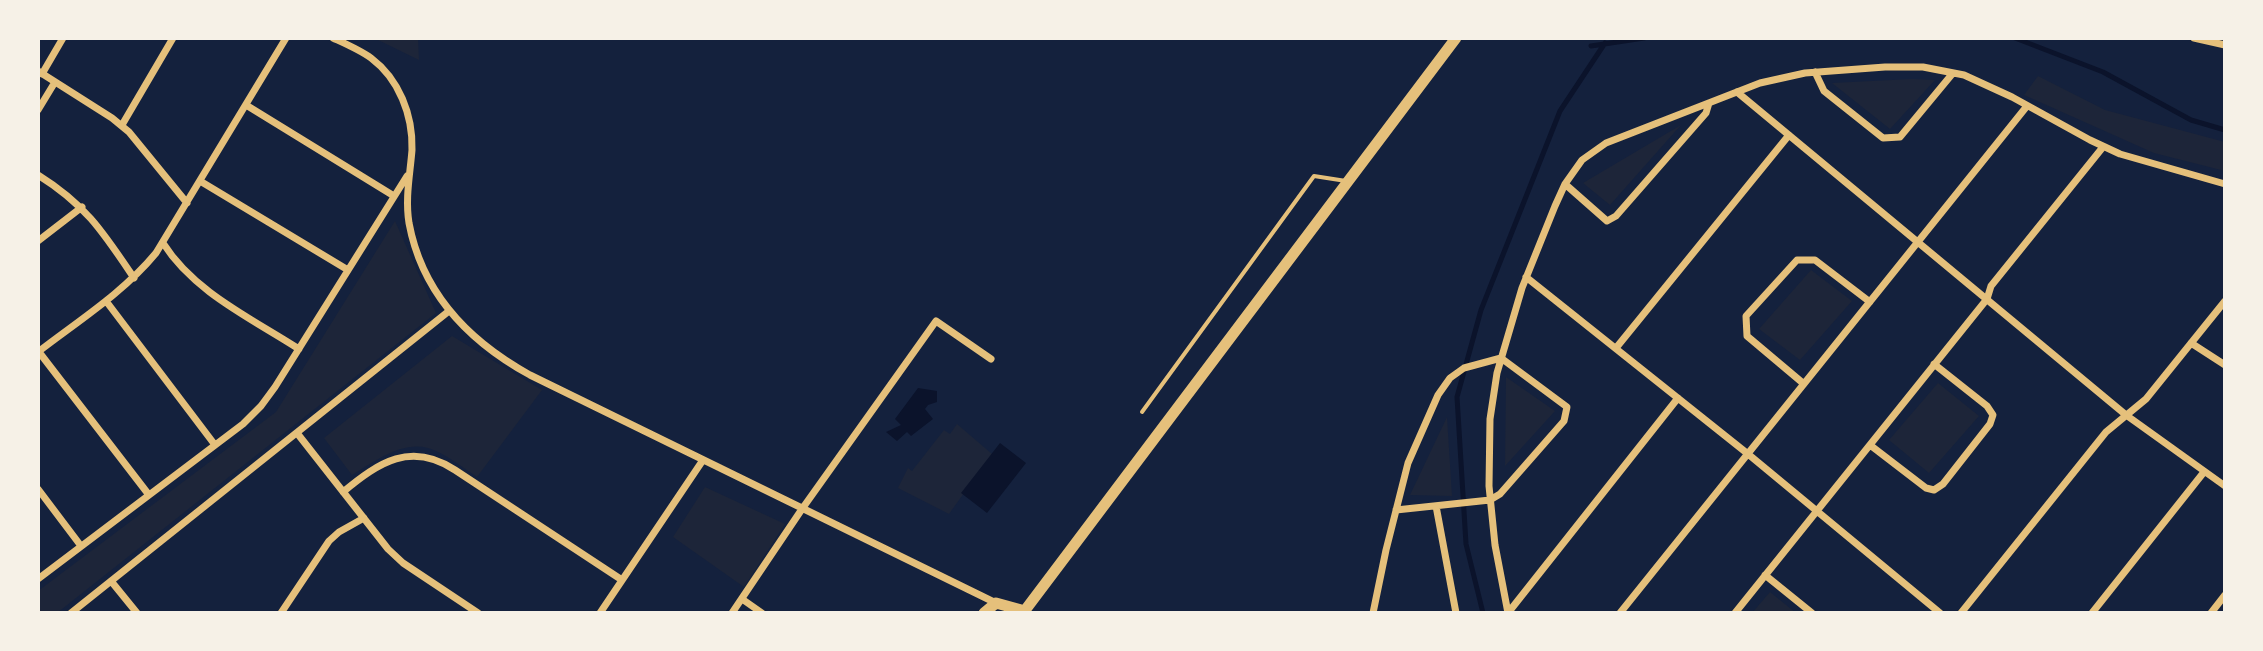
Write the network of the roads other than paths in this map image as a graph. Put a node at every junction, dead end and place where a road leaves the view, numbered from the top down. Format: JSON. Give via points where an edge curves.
{"nodes":[{"id":1,"x":63,"y":38,"type":"edge"},
{"id":2,"x":173,"y":38,"type":"edge"},
{"id":3,"x":286,"y":38,"type":"edge"},
{"id":4,"x":333,"y":38,"type":"edge"},
{"id":5,"x":1456,"y":38,"type":"edge"},
{"id":6,"x":2194,"y":38,"type":"edge"},
{"id":7,"x":2225,"y":45,"type":"edge"},
{"id":8,"x":40,"y":72,"type":"edge"},
{"id":9,"x":1815,"y":72,"type":"junction"},
{"id":10,"x":1953,"y":73,"type":"junction"},
{"id":11,"x":55,"y":82,"type":"junction"},
{"id":12,"x":1737,"y":92,"type":"junction"},
{"id":13,"x":1709,"y":103,"type":"junction"},
{"id":14,"x":246,"y":105,"type":"junction"},
{"id":15,"x":2027,"y":106,"type":"junction"},
{"id":16,"x":38,"y":110,"type":"edge"},
{"id":17,"x":122,"y":125,"type":"junction"},
{"id":18,"x":1789,"y":135,"type":"junction"},
{"id":19,"x":2103,"y":147,"type":"junction"},
{"id":20,"x":408,"y":174,"type":"junction"},
{"id":21,"x":38,"y":175,"type":"edge"},
{"id":22,"x":200,"y":181,"type":"junction"},
{"id":23,"x":1349,"y":181,"type":"junction"},
{"id":24,"x":1565,"y":184,"type":"junction"},
{"id":25,"x":2225,"y":184,"type":"edge"},
{"id":26,"x":394,"y":196,"type":"junction"},
{"id":27,"x":187,"y":203,"type":"junction"},
{"id":28,"x":82,"y":207,"type":"junction"},
{"id":29,"x":38,"y":241,"type":"edge"},
{"id":30,"x":1918,"y":242,"type":"junction"},
{"id":31,"x":163,"y":243,"type":"junction"},
{"id":32,"x":348,"y":270,"type":"junction"},
{"id":33,"x":1526,"y":277,"type":"junction"},
{"id":34,"x":134,"y":278,"type":"junction"},
{"id":35,"x":1987,"y":299,"type":"junction"},
{"id":36,"x":106,"y":301,"type":"junction"},
{"id":37,"x":2225,"y":301,"type":"edge"},
{"id":38,"x":1870,"y":302,"type":"junction"},
{"id":39,"x":449,"y":311,"type":"junction"},
{"id":40,"x":2191,"y":343,"type":"junction"},
{"id":41,"x":1616,"y":348,"type":"junction"},
{"id":42,"x":299,"y":349,"type":"junction"},
{"id":43,"x":38,"y":352,"type":"edge"},
{"id":44,"x":1501,"y":358,"type":"junction"},
{"id":45,"x":991,"y":359,"type":"dead end"},
{"id":46,"x":1934,"y":364,"type":"junction"},
{"id":47,"x":2225,"y":365,"type":"edge"},
{"id":48,"x":1804,"y":384,"type":"junction"},
{"id":49,"x":1678,"y":398,"type":"junction"},
{"id":50,"x":1142,"y":412,"type":"dead end"},
{"id":51,"x":2126,"y":415,"type":"junction"},
{"id":52,"x":297,"y":433,"type":"junction"},
{"id":53,"x":215,"y":445,"type":"junction"},
{"id":54,"x":1870,"y":445,"type":"junction"},
{"id":55,"x":1748,"y":454,"type":"junction"},
{"id":56,"x":703,"y":460,"type":"junction"},
{"id":57,"x":2204,"y":472,"type":"junction"},
{"id":58,"x":2225,"y":486,"type":"edge"},
{"id":59,"x":38,"y":489,"type":"edge"},
{"id":60,"x":343,"y":492,"type":"junction"},
{"id":61,"x":149,"y":495,"type":"junction"},
{"id":62,"x":1490,"y":500,"type":"junction"},
{"id":63,"x":1436,"y":506,"type":"junction"},
{"id":64,"x":802,"y":509,"type":"junction"},
{"id":65,"x":1396,"y":510,"type":"junction"},
{"id":66,"x":1817,"y":511,"type":"junction"},
{"id":67,"x":364,"y":518,"type":"junction"},
{"id":68,"x":81,"y":546,"type":"junction"},
{"id":69,"x":1765,"y":575,"type":"junction"},
{"id":70,"x":38,"y":579,"type":"edge"},
{"id":71,"x":622,"y":580,"type":"junction"},
{"id":72,"x":111,"y":581,"type":"junction"},
{"id":73,"x":2225,"y":595,"type":"edge"},
{"id":74,"x":742,"y":599,"type":"junction"},
{"id":75,"x":996,"y":603,"type":"junction"},
{"id":76,"x":284,"y":612,"type":"edge"},
{"id":77,"x":1026,"y":612,"type":"edge"},
{"id":78,"x":71,"y":613,"type":"edge"},
{"id":79,"x":137,"y":613,"type":"edge"},
{"id":80,"x":478,"y":613,"type":"edge"},
{"id":81,"x":600,"y":613,"type":"edge"},
{"id":82,"x":732,"y":613,"type":"edge"},
{"id":83,"x":762,"y":613,"type":"edge"},
{"id":84,"x":984,"y":613,"type":"edge"},
{"id":85,"x":1373,"y":613,"type":"edge"},
{"id":86,"x":1456,"y":613,"type":"edge"},
{"id":87,"x":1508,"y":613,"type":"edge"},
{"id":88,"x":1620,"y":613,"type":"edge"},
{"id":89,"x":1735,"y":613,"type":"edge"},
{"id":90,"x":1812,"y":613,"type":"edge"},
{"id":91,"x":1940,"y":613,"type":"edge"},
{"id":92,"x":1961,"y":613,"type":"edge"},
{"id":93,"x":2092,"y":613,"type":"edge"},
{"id":94,"x":2211,"y":613,"type":"edge"}],
"edges":[{"from":1,"to":8,"type":"street"},
{"from":2,"to":17,"type":"street"},
{"from":3,"to":14,"type":"street"},
{"from":4,"to":20,"type":"street","via":[[373,60],[397,87],[410,123]]},
{"from":5,"to":23,"type":"main road"},
{"from":6,"to":7,"type":"street"},
{"from":8,"to":11,"type":"street"},
{"from":9,"to":10,"type":"street","via":[[1923,67]]},
{"from":9,"to":10,"type":"street","via":[[1824,91],[1883,138],[1900,137]]},
{"from":9,"to":12,"type":"street"},
{"from":10,"to":15,"type":"street"},
{"from":11,"to":16,"type":"street"},
{"from":11,"to":17,"type":"street"},
{"from":12,"to":13,"type":"street"},
{"from":12,"to":18,"type":"street"},
{"from":13,"to":24,"type":"street","via":[[1606,143],[1582,160]]},
{"from":13,"to":24,"type":"street","via":[[1706,113],[1616,216],[1607,221]]},
{"from":14,"to":22,"type":"street"},
{"from":14,"to":26,"type":"street"},
{"from":15,"to":19,"type":"street"},
{"from":15,"to":30,"type":"street"},
{"from":17,"to":27,"type":"street"},
{"from":18,"to":30,"type":"street"},
{"from":18,"to":41,"type":"street"},
{"from":19,"to":25,"type":"street"},
{"from":19,"to":35,"type":"street","via":[[1991,286]]},
{"from":20,"to":26,"type":"street"},
{"from":20,"to":39,"type":"street","via":[[412,237],[429,280]]},
{"from":21,"to":28,"type":"street"},
{"from":22,"to":27,"type":"street"},
{"from":22,"to":32,"type":"street"},
{"from":23,"to":50,"type":"lane","via":[[1314,176]]},
{"from":23,"to":77,"type":"main road"},
{"from":24,"to":33,"type":"street"},
{"from":26,"to":32,"type":"street"},
{"from":27,"to":31,"type":"street"},
{"from":28,"to":29,"type":"street"},
{"from":28,"to":34,"type":"street"},
{"from":30,"to":35,"type":"street"},
{"from":30,"to":38,"type":"street"},
{"from":31,"to":34,"type":"street"},
{"from":31,"to":42,"type":"street","via":[[204,289]]},
{"from":32,"to":42,"type":"street"},
{"from":33,"to":41,"type":"street"},
{"from":33,"to":44,"type":"street"},
{"from":34,"to":36,"type":"street"},
{"from":35,"to":46,"type":"street"},
{"from":35,"to":51,"type":"street"},
{"from":36,"to":43,"type":"street"},
{"from":36,"to":53,"type":"street"},
{"from":37,"to":40,"type":"street"},
{"from":38,"to":48,"type":"street"},
{"from":38,"to":48,"type":"street","via":[[1815,260],[1797,260],[1746,316],[1747,336]]},
{"from":39,"to":52,"type":"street"},
{"from":39,"to":56,"type":"street","via":[[509,363]]},
{"from":40,"to":47,"type":"street"},
{"from":40,"to":51,"type":"street","via":[[2146,399]]},
{"from":41,"to":49,"type":"street"},
{"from":42,"to":53,"type":"street","via":[[261,406]]},
{"from":43,"to":61,"type":"street"},
{"from":44,"to":62,"type":"street","via":[[1490,419]]},
{"from":44,"to":62,"type":"street","via":[[1567,407],[1564,421]]},
{"from":44,"to":65,"type":"street","via":[[1468,367],[1450,378],[1438,395],[1408,463]]},
{"from":45,"to":64,"type":"street","via":[[936,321]]},
{"from":46,"to":54,"type":"street"},
{"from":46,"to":54,"type":"street","via":[[1993,415],[1943,484],[1926,488]]},
{"from":48,"to":55,"type":"street"},
{"from":49,"to":55,"type":"street"},
{"from":49,"to":87,"type":"street"},
{"from":51,"to":57,"type":"street"},
{"from":51,"to":92,"type":"street","via":[[2106,432]]},
{"from":52,"to":60,"type":"street"},
{"from":52,"to":72,"type":"street"},
{"from":53,"to":61,"type":"street"},
{"from":54,"to":66,"type":"street"},
{"from":55,"to":66,"type":"street"},
{"from":55,"to":88,"type":"street"},
{"from":56,"to":64,"type":"street"},
{"from":56,"to":71,"type":"street"},
{"from":57,"to":58,"type":"street"},
{"from":57,"to":93,"type":"street"},
{"from":59,"to":68,"type":"street"},
{"from":60,"to":67,"type":"street"},
{"from":60,"to":71,"type":"street","via":[[373,468],[396,458],[433,458]]},
{"from":61,"to":68,"type":"street"},
{"from":62,"to":63,"type":"street"},
{"from":62,"to":87,"type":"street"},
{"from":63,"to":65,"type":"street"},
{"from":63,"to":86,"type":"street"},
{"from":64,"to":74,"type":"street"},
{"from":64,"to":75,"type":"street"},
{"from":65,"to":85,"type":"street"},
{"from":66,"to":69,"type":"street"},
{"from":66,"to":91,"type":"street"},
{"from":67,"to":76,"type":"street","via":[[329,541]]},
{"from":67,"to":80,"type":"street","via":[[403,563]]},
{"from":68,"to":70,"type":"street"},
{"from":69,"to":89,"type":"street"},
{"from":69,"to":90,"type":"street"},
{"from":71,"to":81,"type":"street"},
{"from":72,"to":78,"type":"street"},
{"from":72,"to":79,"type":"street"},
{"from":73,"to":94,"type":"street"},
{"from":74,"to":82,"type":"street"},
{"from":74,"to":83,"type":"street"},
{"from":75,"to":77,"type":"main road"},
{"from":75,"to":84,"type":"main road"}]}
